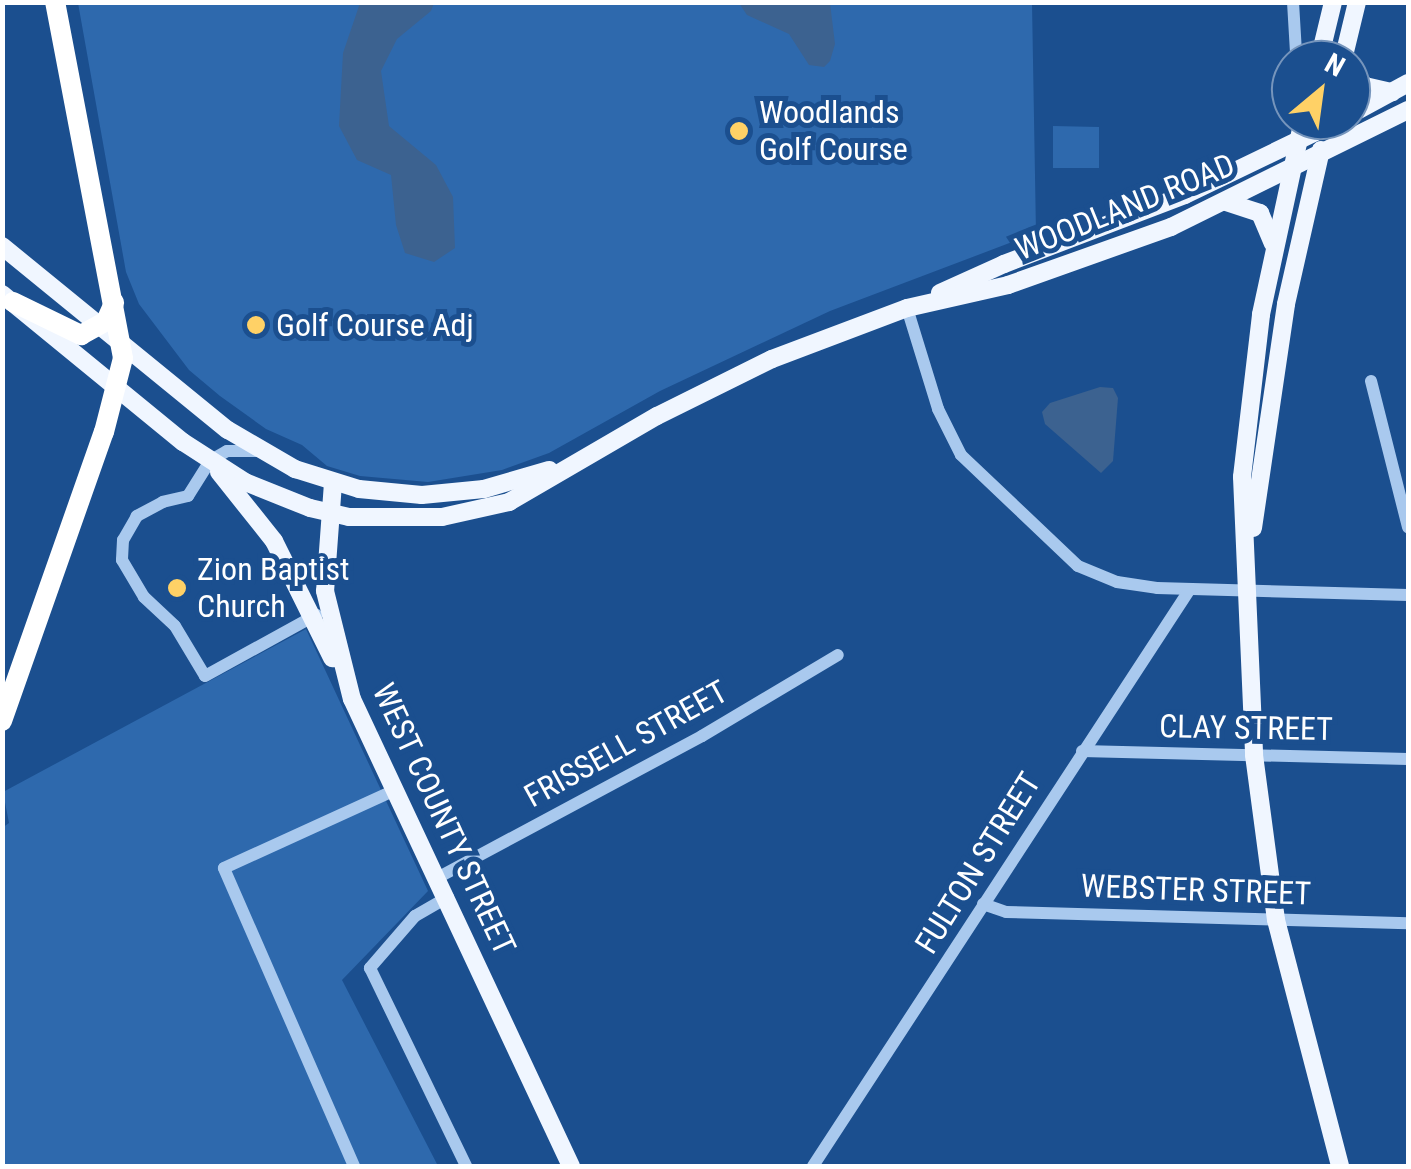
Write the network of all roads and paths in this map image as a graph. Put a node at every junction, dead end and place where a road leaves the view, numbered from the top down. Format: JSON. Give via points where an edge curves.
{"nodes":[{"id":1,"x":56,"y":2,"type":"edge"},
{"id":2,"x":1293,"y":2,"type":"edge"},
{"id":3,"x":1333,"y":2,"type":"edge"},
{"id":4,"x":1357,"y":2,"type":"edge"},
{"id":5,"x":1295,"y":40,"type":"edge"},
{"id":6,"x":1324,"y":40,"type":"edge"},
{"id":7,"x":1350,"y":40,"type":"edge"},
{"id":8,"x":1371,"y":86,"type":"edge"},
{"id":9,"x":1400,"y":88,"type":"edge"},
{"id":10,"x":1371,"y":103,"type":"edge"},
{"id":11,"x":1408,"y":110,"type":"edge"},
{"id":12,"x":1301,"y":140,"type":"edge"},
{"id":13,"x":1326,"y":140,"type":"edge"},
{"id":14,"x":1297,"y":142,"type":"junction"},
{"id":15,"x":1319,"y":157,"type":"junction"},
{"id":16,"x":1291,"y":171,"type":"junction"},
{"id":17,"x":1226,"y":202,"type":"junction"},
{"id":18,"x":2,"y":246,"type":"edge"},
{"id":19,"x":1274,"y":246,"type":"junction"},
{"id":20,"x":8,"y":298,"type":"edge"},
{"id":21,"x":114,"y":302,"type":"junction"},
{"id":22,"x":908,"y":308,"type":"junction"},
{"id":23,"x":100,"y":326,"type":"junction"},
{"id":24,"x":122,"y":346,"type":"junction"},
{"id":25,"x":1370,"y":381,"type":"dead end"},
{"id":26,"x":118,"y":388,"type":"junction"},
{"id":27,"x":259,"y":451,"type":"junction"},
{"id":28,"x":578,"y":461,"type":"junction"},
{"id":29,"x":210,"y":462,"type":"junction"},
{"id":30,"x":333,"y":483,"type":"junction"},
{"id":31,"x":330,"y":514,"type":"junction"},
{"id":32,"x":1408,"y":526,"type":"edge"},
{"id":33,"x":1247,"y":558,"type":"junction"},
{"id":34,"x":1190,"y":589,"type":"junction"},
{"id":35,"x":1248,"y":591,"type":"junction"},
{"id":36,"x":1408,"y":595,"type":"edge"},
{"id":37,"x":320,"y":613,"type":"junction"},
{"id":38,"x":838,"y":655,"type":"dead end"},
{"id":39,"x":2,"y":720,"type":"edge"},
{"id":40,"x":1082,"y":751,"type":"junction"},
{"id":41,"x":1254,"y":755,"type":"junction"},
{"id":42,"x":1408,"y":759,"type":"edge"},
{"id":43,"x":395,"y":790,"type":"junction"},
{"id":44,"x":439,"y":878,"type":"junction"},
{"id":45,"x":448,"y":897,"type":"junction"},
{"id":46,"x":984,"y":904,"type":"junction"},
{"id":47,"x":1276,"y":920,"type":"junction"},
{"id":48,"x":1408,"y":923,"type":"edge"},
{"id":49,"x":354,"y":1166,"type":"edge"},
{"id":50,"x":466,"y":1166,"type":"edge"},
{"id":51,"x":571,"y":1166,"type":"edge"},
{"id":52,"x":813,"y":1166,"type":"edge"},
{"id":53,"x":1340,"y":1166,"type":"edge"}],
"edges":[{"from":1,"to":21,"type":"highway"},
{"from":2,"to":5,"type":"street"},
{"from":3,"to":6,"type":"main road"},
{"from":4,"to":7,"type":"main road"},
{"from":8,"to":9,"type":"main road"},
{"from":9,"to":10,"type":"main road"},
{"from":11,"to":15,"type":"main road","name":"WOODLAND ROAD"},
{"from":12,"to":14,"type":"main road","name":"WOODLAND ROAD"},
{"from":13,"to":15,"type":"main road"},
{"from":14,"to":16,"type":"main road"},
{"from":14,"to":22,"type":"main road","name":"WOODLAND ROAD"},
{"from":15,"to":16,"type":"main road","name":"WOODLAND ROAD"},
{"from":15,"to":33,"type":"main road","via":[[1286,304]]},
{"from":16,"to":17,"type":"main road","name":"WOODLAND ROAD"},
{"from":16,"to":19,"type":"main road"},
{"from":17,"to":19,"type":"main road","via":[[1260,214]]},
{"from":17,"to":22,"type":"main road","name":"WOODLAND ROAD","via":[[1036,276]]},
{"from":18,"to":23,"type":"main road","name":"WOODLAND ROAD"},
{"from":19,"to":33,"type":"main road","via":[[1245,433]]},
{"from":20,"to":23,"type":"highway","via":[[75,334]]},
{"from":20,"to":26,"type":"main road"},
{"from":21,"to":23,"type":"highway"},
{"from":21,"to":24,"type":"highway"},
{"from":22,"to":28,"type":"main road","name":"WOODLAND ROAD","via":[[772,360]]},
{"from":22,"to":34,"type":"street","via":[[938,410],[977,474],[1078,566],[1125,584]]},
{"from":23,"to":24,"type":"main road","name":"WOODLAND ROAD"},
{"from":24,"to":26,"type":"highway"},
{"from":24,"to":27,"type":"main road","name":"WOODLAND ROAD"},
{"from":25,"to":32,"type":"street"},
{"from":26,"to":29,"type":"main road"},
{"from":26,"to":39,"type":"highway"},
{"from":27,"to":29,"type":"street","via":[[227,451]]},
{"from":27,"to":30,"type":"main road","name":"WOODLAND ROAD"},
{"from":28,"to":30,"type":"main road","name":"WOODLAND ROAD","via":[[459,494],[391,494]]},
{"from":28,"to":31,"type":"main road","name":"WOODLAND ROAD","via":[[486,510],[408,521]]},
{"from":29,"to":31,"type":"main road","name":"WOODLAND ROAD","via":[[284,500]]},
{"from":29,"to":37,"type":"main road","name":"WEST COUNTY STREET","via":[[274,541]]},
{"from":29,"to":37,"type":"street","via":[[188,496],[148,508],[128,528],[122,560],[144,597],[175,626],[205,676]]},
{"from":30,"to":31,"type":"main road"},
{"from":31,"to":37,"type":"main road"},
{"from":33,"to":35,"type":"main road"},
{"from":34,"to":35,"type":"street"},
{"from":34,"to":40,"type":"street","name":"FULTON STREET"},
{"from":35,"to":36,"type":"street"},
{"from":35,"to":41,"type":"main road"},
{"from":37,"to":43,"type":"main road","name":"WEST COUNTY STREET"},
{"from":38,"to":44,"type":"street","name":"FRISSELL STREET"},
{"from":40,"to":41,"type":"street","name":"CLAY STREET"},
{"from":40,"to":46,"type":"street","name":"FULTON STREET"},
{"from":41,"to":42,"type":"street","name":"CLAY STREET"},
{"from":41,"to":47,"type":"main road"},
{"from":43,"to":44,"type":"main road","name":"WEST COUNTY STREET"},
{"from":43,"to":49,"type":"street","via":[[224,868]]},
{"from":44,"to":45,"type":"main road","name":"WEST COUNTY STREET"},
{"from":45,"to":50,"type":"street","via":[[415,916],[370,968]]},
{"from":45,"to":51,"type":"main road","name":"WEST COUNTY STREET"},
{"from":46,"to":47,"type":"street","name":"WEBSTER STREET","via":[[1006,912]]},
{"from":46,"to":52,"type":"street","name":"FULTON STREET"},
{"from":47,"to":48,"type":"street","name":"WEBSTER STREET"},
{"from":47,"to":53,"type":"main road"}]}
